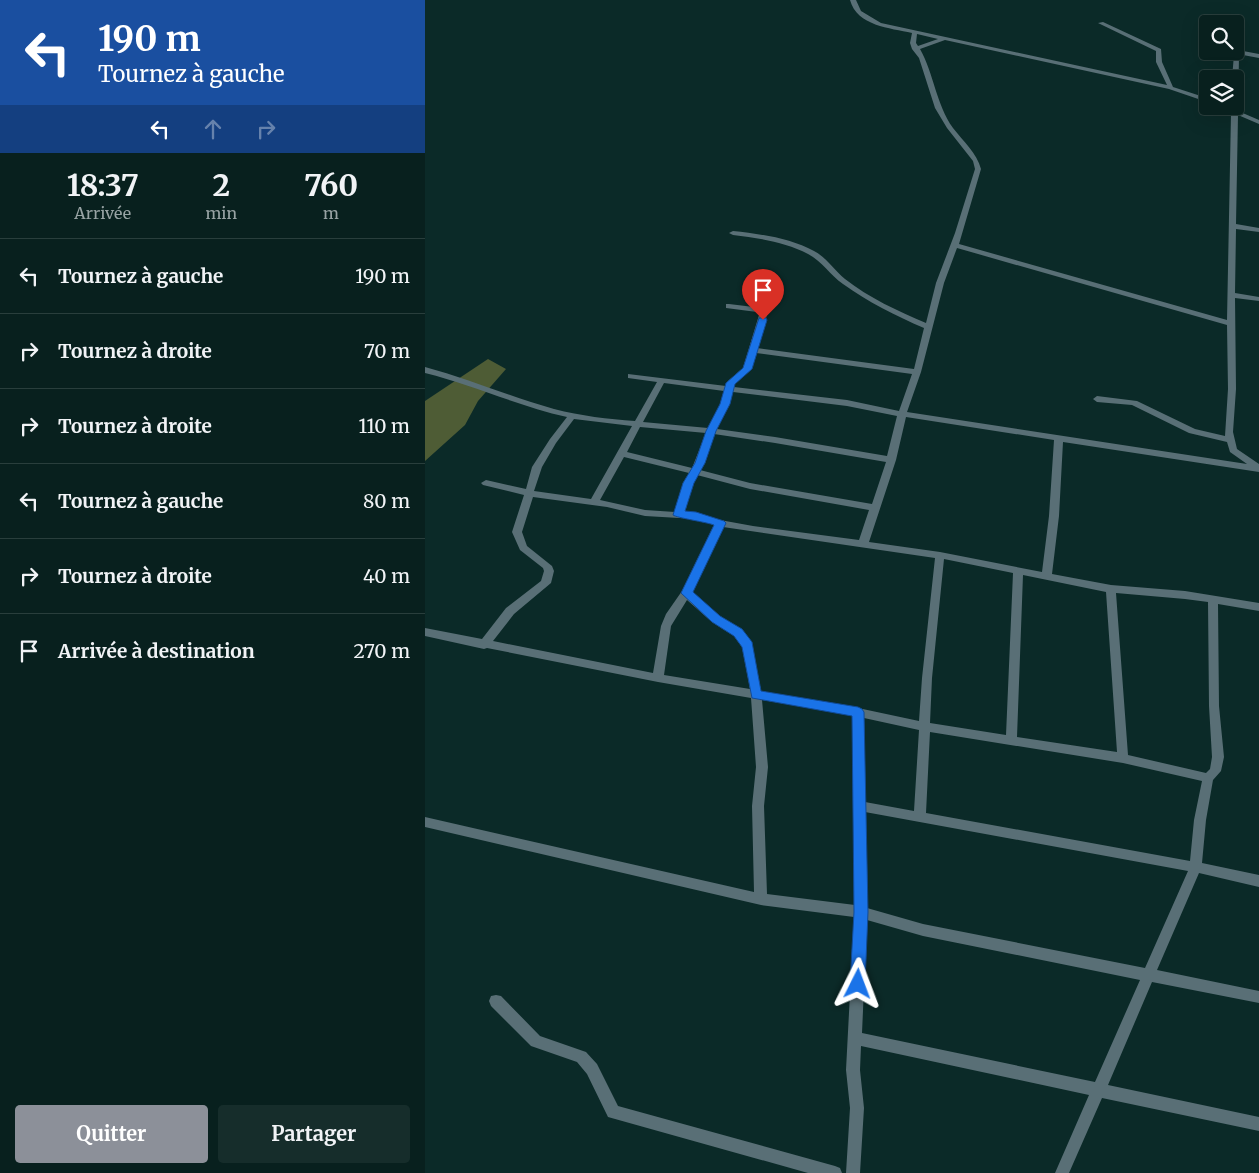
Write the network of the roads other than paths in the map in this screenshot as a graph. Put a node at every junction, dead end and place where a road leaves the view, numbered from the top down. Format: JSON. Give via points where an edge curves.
{"nodes":[{"id":1,"x":853,"y":0,"type":"edge"},
{"id":2,"x":1101,"y":23,"type":"dead end"},
{"id":3,"x":915,"y":32,"type":"junction"},
{"id":4,"x":946,"y":37,"type":"junction"},
{"id":5,"x":915,"y":49,"type":"junction"},
{"id":6,"x":1259,"y":56,"type":"edge"},
{"id":7,"x":1236,"y":70,"type":"edge"},
{"id":8,"x":1171,"y":88,"type":"junction"},
{"id":9,"x":1199,"y":97,"type":"edge"},
{"id":10,"x":1235,"y":115,"type":"edge"},
{"id":11,"x":1240,"y":115,"type":"edge"},
{"id":12,"x":1259,"y":122,"type":"edge"},
{"id":13,"x":1233,"y":226,"type":"junction"},
{"id":14,"x":1259,"y":230,"type":"edge"},
{"id":15,"x":733,"y":234,"type":"dead end"},
{"id":16,"x":955,"y":245,"type":"junction"},
{"id":17,"x":1231,"y":295,"type":"junction"},
{"id":18,"x":1259,"y":299,"type":"edge"},
{"id":19,"x":729,"y":306,"type":"dead end"},
{"id":20,"x":1231,"y":324,"type":"junction"},
{"id":21,"x":928,"y":327,"type":"junction"},
{"id":22,"x":753,"y":350,"type":"junction"},
{"id":23,"x":425,"y":370,"type":"edge"},
{"id":24,"x":917,"y":372,"type":"junction"},
{"id":25,"x":631,"y":376,"type":"dead end"},
{"id":26,"x":662,"y":380,"type":"junction"},
{"id":27,"x":730,"y":389,"type":"junction"},
{"id":28,"x":1097,"y":399,"type":"dead end"},
{"id":29,"x":902,"y":414,"type":"junction"},
{"id":30,"x":572,"y":416,"type":"junction"},
{"id":31,"x":637,"y":425,"type":"junction"},
{"id":32,"x":711,"y":431,"type":"junction"},
{"id":33,"x":1059,"y":438,"type":"junction"},
{"id":34,"x":1230,"y":440,"type":"junction"},
{"id":35,"x":621,"y":453,"type":"junction"},
{"id":36,"x":891,"y":460,"type":"junction"},
{"id":37,"x":1259,"y":469,"type":"edge"},
{"id":38,"x":695,"y":471,"type":"junction"},
{"id":39,"x":486,"y":483,"type":"dead end"},
{"id":40,"x":529,"y":493,"type":"junction"},
{"id":41,"x":594,"y":502,"type":"junction"},
{"id":42,"x":874,"y":508,"type":"junction"},
{"id":43,"x":679,"y":515,"type":"junction"},
{"id":44,"x":721,"y":523,"type":"junction"},
{"id":45,"x":863,"y":544,"type":"junction"},
{"id":46,"x":940,"y":555,"type":"junction"},
{"id":47,"x":1019,"y":572,"type":"junction"},
{"id":48,"x":1047,"y":577,"type":"junction"},
{"id":49,"x":1111,"y":589,"type":"junction"},
{"id":50,"x":686,"y":593,"type":"junction"},
{"id":51,"x":1213,"y":599,"type":"junction"},
{"id":52,"x":1259,"y":607,"type":"edge"},
{"id":53,"x":425,"y":632,"type":"edge"},
{"id":54,"x":484,"y":645,"type":"junction"},
{"id":55,"x":658,"y":678,"type":"junction"},
{"id":56,"x":756,"y":694,"type":"junction"},
{"id":57,"x":858,"y":712,"type":"junction"},
{"id":58,"x":924,"y":727,"type":"junction"},
{"id":59,"x":1011,"y":740,"type":"junction"},
{"id":60,"x":1123,"y":758,"type":"junction"},
{"id":61,"x":1208,"y":778,"type":"junction"},
{"id":62,"x":860,"y":806,"type":"junction"},
{"id":63,"x":920,"y":817,"type":"junction"},
{"id":64,"x":425,"y":822,"type":"edge"},
{"id":65,"x":1196,"y":867,"type":"junction"},
{"id":66,"x":1259,"y":881,"type":"edge"},
{"id":67,"x":761,"y":899,"type":"junction"},
{"id":68,"x":861,"y":912,"type":"junction"},
{"id":69,"x":1148,"y":974,"type":"junction"},
{"id":70,"x":1259,"y":997,"type":"edge"},
{"id":71,"x":496,"y":1001,"type":"dead end"},
{"id":72,"x":855,"y":1038,"type":"junction"},
{"id":73,"x":1099,"y":1090,"type":"junction"},
{"id":74,"x":1259,"y":1124,"type":"edge"},
{"id":75,"x":835,"y":1173,"type":"edge"},
{"id":76,"x":853,"y":1173,"type":"edge"},
{"id":77,"x":1062,"y":1173,"type":"edge"}],
"edges":[{"from":1,"to":3,"type":"street","via":[[864,18]]},
{"from":2,"to":8,"type":"street","via":[[1159,50],[1159,62]]},
{"from":3,"to":4,"type":"street"},
{"from":3,"to":5,"type":"street"},
{"from":4,"to":5,"type":"street"},
{"from":4,"to":8,"type":"street"},
{"from":5,"to":16,"type":"street","via":[[937,108],[977,161],[977,177]]},
{"from":6,"to":7,"type":"street","via":[[1236,55]]},
{"from":8,"to":9,"type":"street"},
{"from":10,"to":13,"type":"street"},
{"from":11,"to":12,"type":"street"},
{"from":13,"to":14,"type":"street"},
{"from":13,"to":17,"type":"street"},
{"from":15,"to":21,"type":"street","via":[[769,238],[809,251],[869,298]]},
{"from":16,"to":20,"type":"street"},
{"from":16,"to":21,"type":"street"},
{"from":17,"to":18,"type":"street"},
{"from":17,"to":20,"type":"street"},
{"from":19,"to":22,"type":"street","via":[[761,312],[763,320]]},
{"from":20,"to":34,"type":"street"},
{"from":21,"to":24,"type":"street"},
{"from":22,"to":24,"type":"street"},
{"from":22,"to":27,"type":"street","via":[[747,369],[734,379]]},
{"from":23,"to":30,"type":"street"},
{"from":24,"to":29,"type":"street"},
{"from":25,"to":26,"type":"street"},
{"from":26,"to":27,"type":"street"},
{"from":26,"to":31,"type":"street"},
{"from":27,"to":29,"type":"street","via":[[847,403]]},
{"from":27,"to":32,"type":"street"},
{"from":28,"to":34,"type":"street","via":[[1134,403],[1192,431]]},
{"from":29,"to":33,"type":"street"},
{"from":29,"to":36,"type":"street"},
{"from":30,"to":31,"type":"street"},
{"from":30,"to":40,"type":"street","via":[[537,467]]},
{"from":31,"to":32,"type":"street"},
{"from":31,"to":35,"type":"street"},
{"from":32,"to":36,"type":"street"},
{"from":32,"to":38,"type":"street"},
{"from":33,"to":37,"type":"street"},
{"from":33,"to":48,"type":"street"},
{"from":34,"to":37,"type":"street","via":[[1233,450]]},
{"from":35,"to":38,"type":"street"},
{"from":35,"to":41,"type":"street"},
{"from":36,"to":42,"type":"street"},
{"from":38,"to":42,"type":"street","via":[[750,486]]},
{"from":38,"to":43,"type":"street"},
{"from":39,"to":40,"type":"street"},
{"from":40,"to":41,"type":"street"},
{"from":40,"to":54,"type":"street","via":[[517,532],[523,548],[547,566],[546,583],[510,611]]},
{"from":41,"to":43,"type":"street","via":[[645,513]]},
{"from":42,"to":45,"type":"street"},
{"from":43,"to":44,"type":"street"},
{"from":44,"to":45,"type":"street"},
{"from":44,"to":50,"type":"street"},
{"from":45,"to":46,"type":"street"},
{"from":46,"to":47,"type":"street"},
{"from":46,"to":58,"type":"street"},
{"from":47,"to":48,"type":"street"},
{"from":47,"to":59,"type":"street"},
{"from":48,"to":49,"type":"street"},
{"from":49,"to":51,"type":"street"},
{"from":49,"to":60,"type":"street"},
{"from":50,"to":55,"type":"street","via":[[666,626]]},
{"from":50,"to":56,"type":"street","via":[[716,619],[738,632],[747,646]]},
{"from":51,"to":52,"type":"street"},
{"from":51,"to":61,"type":"street","via":[[1218,757],[1215,771]]},
{"from":53,"to":54,"type":"street"},
{"from":54,"to":55,"type":"street"},
{"from":55,"to":56,"type":"street"},
{"from":56,"to":57,"type":"street"},
{"from":56,"to":67,"type":"street","via":[[762,767],[758,806]]},
{"from":57,"to":58,"type":"street"},
{"from":57,"to":62,"type":"street"},
{"from":58,"to":59,"type":"street"},
{"from":58,"to":63,"type":"street"},
{"from":59,"to":60,"type":"street"},
{"from":60,"to":61,"type":"street"},
{"from":61,"to":65,"type":"street"},
{"from":62,"to":63,"type":"street"},
{"from":62,"to":68,"type":"street"},
{"from":63,"to":65,"type":"street"},
{"from":64,"to":67,"type":"street"},
{"from":65,"to":66,"type":"street"},
{"from":65,"to":69,"type":"street"},
{"from":67,"to":68,"type":"street"},
{"from":68,"to":69,"type":"street","via":[[933,932]]},
{"from":68,"to":72,"type":"street"},
{"from":69,"to":70,"type":"street"},
{"from":69,"to":73,"type":"street"},
{"from":71,"to":75,"type":"street","via":[[536,1041],[581,1057],[592,1069],[613,1112]]},
{"from":72,"to":73,"type":"street"},
{"from":72,"to":76,"type":"street","via":[[853,1070],[857,1108]]},
{"from":73,"to":74,"type":"street"},
{"from":73,"to":77,"type":"street"}]}
